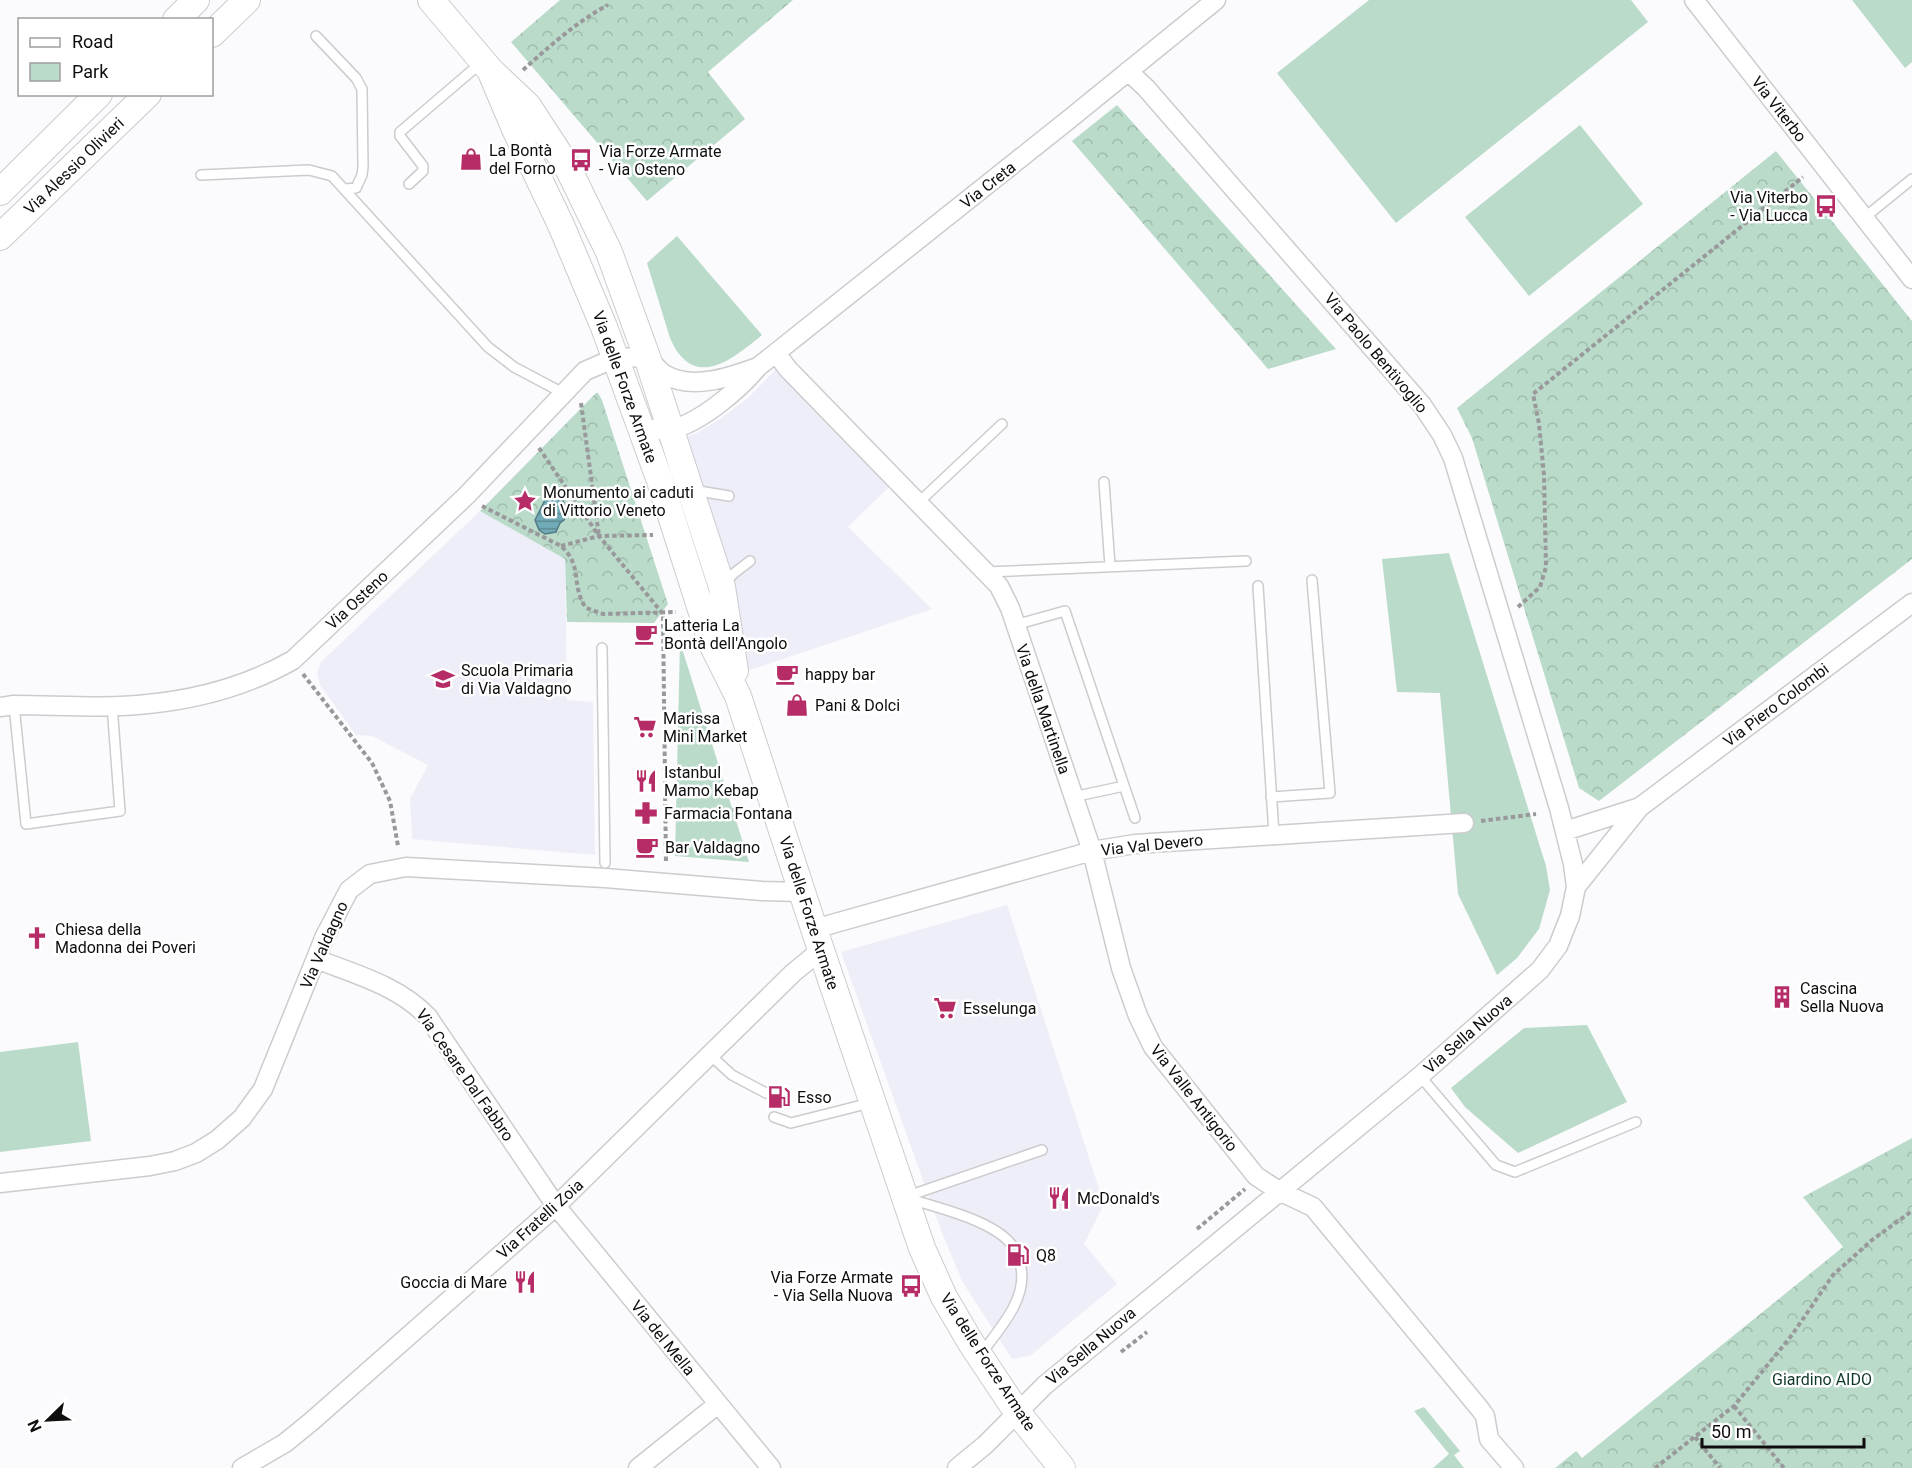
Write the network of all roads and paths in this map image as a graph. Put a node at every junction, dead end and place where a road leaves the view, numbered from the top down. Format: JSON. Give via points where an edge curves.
{"nodes":[{"id":1,"x":195,"y":0,"type":"edge"},
{"id":2,"x":247,"y":0,"type":"edge"},
{"id":3,"x":431,"y":0,"type":"edge"},
{"id":4,"x":1216,"y":0,"type":"edge"},
{"id":5,"x":1694,"y":0,"type":"edge"},
{"id":6,"x":608,"y":5,"type":"dead end"},
{"id":7,"x":178,"y":18,"type":"edge"},
{"id":8,"x":213,"y":33,"type":"edge"},
{"id":9,"x":316,"y":36,"type":"dead end"},
{"id":10,"x":486,"y":65,"type":"junction"},
{"id":11,"x":523,"y":70,"type":"dead end"},
{"id":12,"x":1128,"y":71,"type":"junction"},
{"id":13,"x":97,"y":96,"type":"edge"},
{"id":14,"x":146,"y":96,"type":"edge"},
{"id":15,"x":201,"y":175,"type":"dead end"},
{"id":16,"x":1803,"y":177,"type":"dead end"},
{"id":17,"x":1912,"y":179,"type":"edge"},
{"id":18,"x":409,"y":184,"type":"dead end"},
{"id":19,"x":346,"y":189,"type":"junction"},
{"id":20,"x":0,"y":192,"type":"edge"},
{"id":21,"x":1864,"y":218,"type":"junction"},
{"id":22,"x":0,"y":237,"type":"edge"},
{"id":23,"x":1912,"y":279,"type":"edge"},
{"id":24,"x":776,"y":353,"type":"junction"},
{"id":25,"x":647,"y":357,"type":"junction"},
{"id":26,"x":615,"y":358,"type":"junction"},
{"id":27,"x":758,"y":367,"type":"junction"},
{"id":28,"x":563,"y":393,"type":"junction"},
{"id":29,"x":581,"y":402,"type":"dead end"},
{"id":30,"x":1002,"y":424,"type":"dead end"},
{"id":31,"x":640,"y":427,"type":"junction"},
{"id":32,"x":670,"y":430,"type":"junction"},
{"id":33,"x":537,"y":445,"type":"dead end"},
{"id":34,"x":1104,"y":482,"type":"dead end"},
{"id":35,"x":690,"y":489,"type":"junction"},
{"id":36,"x":729,"y":496,"type":"dead end"},
{"id":37,"x":918,"y":503,"type":"junction"},
{"id":38,"x":479,"y":504,"type":"dead end"},
{"id":39,"x":669,"y":508,"type":"junction"},
{"id":40,"x":653,"y":535,"type":"dead end"},
{"id":41,"x":599,"y":536,"type":"junction"},
{"id":42,"x":561,"y":546,"type":"junction"},
{"id":43,"x":750,"y":561,"type":"dead end"},
{"id":44,"x":1246,"y":561,"type":"dead end"},
{"id":45,"x":1110,"y":566,"type":"junction"},
{"id":46,"x":984,"y":573,"type":"junction"},
{"id":47,"x":1312,"y":579,"type":"dead end"},
{"id":48,"x":693,"y":585,"type":"junction"},
{"id":49,"x":1257,"y":586,"type":"dead end"},
{"id":50,"x":722,"y":587,"type":"junction"},
{"id":51,"x":1912,"y":603,"type":"edge"},
{"id":52,"x":1518,"y":607,"type":"dead end"},
{"id":53,"x":676,"y":612,"type":"dead end"},
{"id":54,"x":663,"y":614,"type":"junction"},
{"id":55,"x":1015,"y":625,"type":"junction"},
{"id":56,"x":602,"y":648,"type":"dead end"},
{"id":57,"x":293,"y":660,"type":"junction"},
{"id":58,"x":738,"y":696,"type":"junction"},
{"id":59,"x":112,"y":705,"type":"junction"},
{"id":60,"x":7,"y":706,"type":"edge"},
{"id":61,"x":1124,"y":786,"type":"junction"},
{"id":62,"x":1073,"y":797,"type":"junction"},
{"id":63,"x":1271,"y":797,"type":"junction"},
{"id":64,"x":1640,"y":807,"type":"junction"},
{"id":65,"x":665,"y":810,"type":"junction"},
{"id":66,"x":736,"y":810,"type":"dead end"},
{"id":67,"x":1536,"y":814,"type":"dead end"},
{"id":68,"x":1135,"y":818,"type":"dead end"},
{"id":69,"x":1464,"y":823,"type":"joint"},
{"id":70,"x":1565,"y":831,"type":"junction"},
{"id":71,"x":1274,"y":835,"type":"junction"},
{"id":72,"x":398,"y":846,"type":"dead end"},
{"id":73,"x":1092,"y":851,"type":"junction"},
{"id":74,"x":605,"y":863,"type":"dead end"},
{"id":75,"x":666,"y":869,"type":"dead end"},
{"id":76,"x":1576,"y":887,"type":"junction"},
{"id":77,"x":802,"y":892,"type":"junction"},
{"id":78,"x":817,"y":939,"type":"junction"},
{"id":79,"x":316,"y":959,"type":"junction"},
{"id":80,"x":710,"y":1055,"type":"junction"},
{"id":81,"x":1420,"y":1076,"type":"junction"},
{"id":82,"x":766,"y":1094,"type":"dead end"},
{"id":83,"x":872,"y":1102,"type":"junction"},
{"id":84,"x":774,"y":1117,"type":"dead end"},
{"id":85,"x":1636,"y":1122,"type":"dead end"},
{"id":86,"x":1042,"y":1150,"type":"dead end"},
{"id":87,"x":0,"y":1183,"type":"edge"},
{"id":88,"x":1245,"y":1190,"type":"dead end"},
{"id":89,"x":1279,"y":1191,"type":"junction"},
{"id":90,"x":905,"y":1197,"type":"junction"},
{"id":91,"x":556,"y":1206,"type":"junction"},
{"id":92,"x":1912,"y":1211,"type":"edge"},
{"id":93,"x":1197,"y":1228,"type":"dead end"},
{"id":94,"x":1011,"y":1244,"type":"dead end"},
{"id":95,"x":1021,"y":1268,"type":"dead end"},
{"id":96,"x":1147,"y":1332,"type":"dead end"},
{"id":97,"x":1121,"y":1352,"type":"dead end"},
{"id":98,"x":980,"y":1356,"type":"junction"},
{"id":99,"x":718,"y":1404,"type":"junction"},
{"id":100,"x":1734,"y":1406,"type":"junction"},
{"id":101,"x":1017,"y":1412,"type":"junction"},
{"id":102,"x":1695,"y":1437,"type":"junction"},
{"id":103,"x":242,"y":1468,"type":"edge"},
{"id":104,"x":638,"y":1468,"type":"edge"},
{"id":105,"x":771,"y":1468,"type":"edge"},
{"id":106,"x":957,"y":1468,"type":"edge"},
{"id":107,"x":1062,"y":1468,"type":"edge"},
{"id":108,"x":1514,"y":1468,"type":"edge"},
{"id":109,"x":1655,"y":1468,"type":"edge"},
{"id":110,"x":1719,"y":1468,"type":"edge"},
{"id":111,"x":1784,"y":1468,"type":"edge"}],
"edges":[{"from":1,"to":7,"type":"street"},
{"from":2,"to":8,"type":"street"},
{"from":3,"to":10,"type":"street","name":"Via delle Forze Armate"},
{"from":4,"to":12,"type":"street","name":"Via Creta"},
{"from":5,"to":21,"type":"street","name":"Via Viterbo"},
{"from":6,"to":11,"type":"path","via":[[571,28]]},
{"from":9,"to":19,"type":"lane","via":[[362,88],[362,175],[356,188]]},
{"from":10,"to":18,"type":"lane","via":[[400,132],[423,165],[423,171]]},
{"from":10,"to":25,"type":"street","name":"Via delle Forze Armate","via":[[528,106],[567,166],[609,252]]},
{"from":10,"to":26,"type":"street","name":"Via delle Forze Armate","via":[[561,225]]},
{"from":12,"to":24,"type":"street","name":"Via Creta"},
{"from":12,"to":70,"type":"street","name":"Via Paolo Bentivoglio","via":[[1422,405],[1442,435],[1453,458]]},
{"from":13,"to":20,"type":"street","name":"Via Alessio Olivieri"},
{"from":14,"to":22,"type":"street","name":"Via Alessio Olivieri"},
{"from":15,"to":19,"type":"lane","via":[[309,170],[332,176]]},
{"from":16,"to":52,"type":"path","via":[[1533,394],[1544,475],[1546,567],[1540,587]]},
{"from":17,"to":21,"type":"lane"},
{"from":19,"to":28,"type":"lane","via":[[488,347],[514,367]]},
{"from":21,"to":23,"type":"street","name":"Via Viterbo"},
{"from":24,"to":27,"type":"street","name":"Via Creta"},
{"from":24,"to":37,"type":"street","name":"Via della Martinella"},
{"from":25,"to":26,"type":"street","name":"Via Osteno"},
{"from":25,"to":27,"type":"street","name":"Via Creta","via":[[664,374],[682,381],[728,378]]},
{"from":25,"to":32,"type":"street","name":"Via delle Forze Armate"},
{"from":26,"to":28,"type":"street","name":"Via Osteno","via":[[585,371]]},
{"from":26,"to":31,"type":"street","name":"Via delle Forze Armate"},
{"from":27,"to":32,"type":"street","name":"Via Creta","via":[[744,384],[692,422]]},
{"from":28,"to":57,"type":"street","name":"Via Osteno","via":[[468,495]]},
{"from":29,"to":41,"type":"path"},
{"from":30,"to":37,"type":"lane"},
{"from":31,"to":32,"type":"street"},
{"from":31,"to":39,"type":"street","name":"Via delle Forze Armate"},
{"from":32,"to":35,"type":"street","name":"Via delle Forze Armate"},
{"from":33,"to":41,"type":"path"},
{"from":34,"to":45,"type":"lane"},
{"from":35,"to":36,"type":"lane"},
{"from":35,"to":39,"type":"street"},
{"from":35,"to":50,"type":"street","name":"Via delle Forze Armate"},
{"from":37,"to":46,"type":"street","name":"Via della Martinella"},
{"from":38,"to":42,"type":"path"},
{"from":39,"to":48,"type":"street","name":"Via delle Forze Armate"},
{"from":40,"to":41,"type":"path"},
{"from":41,"to":42,"type":"path"},
{"from":41,"to":54,"type":"path"},
{"from":42,"to":54,"type":"path","via":[[576,567],[578,592],[586,608],[603,614]]},
{"from":43,"to":50,"type":"lane"},
{"from":44,"to":45,"type":"lane"},
{"from":45,"to":46,"type":"lane"},
{"from":46,"to":55,"type":"street","name":"Via della Martinella","via":[[999,586]]},
{"from":47,"to":63,"type":"lane","via":[[1330,793]]},
{"from":48,"to":50,"type":"street"},
{"from":48,"to":58,"type":"street","name":"Via delle Forze Armate","via":[[712,644]]},
{"from":49,"to":63,"type":"lane"},
{"from":50,"to":58,"type":"street","name":"Via delle Forze Armate"},
{"from":51,"to":64,"type":"street","name":"Via Piero Colombi"},
{"from":53,"to":54,"type":"path"},
{"from":54,"to":65,"type":"path"},
{"from":55,"to":61,"type":"lane","name":"Via Val Devero","via":[[1065,611]]},
{"from":55,"to":62,"type":"street","name":"Via della Martinella"},
{"from":56,"to":74,"type":"lane"},
{"from":57,"to":59,"type":"street","name":"Via Osteno","via":[[268,674],[195,697],[147,705]]},
{"from":57,"to":72,"type":"path","via":[[372,763],[390,801]]},
{"from":58,"to":77,"type":"street","name":"Via delle Forze Armate"},
{"from":59,"to":60,"type":"street","name":"Via Osteno"},
{"from":59,"to":60,"type":"lane","via":[[120,811],[26,824]]},
{"from":61,"to":62,"type":"lane"},
{"from":61,"to":68,"type":"lane","name":"Via Val Devero"},
{"from":62,"to":73,"type":"street","name":"Via della Martinella"},
{"from":63,"to":71,"type":"lane"},
{"from":64,"to":70,"type":"street","name":"Via Piero Colombi"},
{"from":64,"to":76,"type":"street","name":"Via Piero Colombi"},
{"from":65,"to":66,"type":"path"},
{"from":65,"to":75,"type":"path"},
{"from":67,"to":69,"type":"path"},
{"from":69,"to":71,"type":"street","name":"Via Val Devero"},
{"from":70,"to":76,"type":"street","name":"Via Sella Nuova"},
{"from":71,"to":73,"type":"street","name":"Via Val Devero","via":[[1136,844]]},
{"from":73,"to":78,"type":"street","name":"Via Val Devero"},
{"from":73,"to":89,"type":"street","name":"Via Valle Antigorio","via":[[1121,968],[1153,1047],[1256,1176]]},
{"from":76,"to":81,"type":"street","name":"Via Sella Nuova","via":[[1558,946],[1540,970]]},
{"from":77,"to":78,"type":"street","name":"Via delle Forze Armate"},
{"from":77,"to":79,"type":"street","name":"Via Valdagno","via":[[406,867],[370,873],[349,890]]},
{"from":78,"to":80,"type":"street","name":"Via Fratelli Zoia","via":[[793,973]]},
{"from":78,"to":83,"type":"street","name":"Via delle Forze Armate"},
{"from":79,"to":87,"type":"street","name":"Via Valdagno","via":[[263,1089],[242,1118],[217,1140],[196,1153],[158,1165]]},
{"from":79,"to":91,"type":"street","name":"Via Cesare Dal Fabbro","via":[[387,987],[428,1017]]},
{"from":80,"to":82,"type":"lane","via":[[732,1075]]},
{"from":80,"to":91,"type":"street","name":"Via Fratelli Zoia"},
{"from":81,"to":85,"type":"lane","via":[[1496,1165],[1515,1172]]},
{"from":81,"to":89,"type":"street","name":"Via Sella Nuova"},
{"from":83,"to":84,"type":"lane","via":[[790,1123]]},
{"from":83,"to":90,"type":"street","name":"Via delle Forze Armate"},
{"from":86,"to":90,"type":"lane"},
{"from":88,"to":93,"type":"path"},
{"from":89,"to":101,"type":"street","name":"Via Sella Nuova"},
{"from":89,"to":108,"type":"street","via":[[1313,1207],[1481,1410],[1489,1438]]},
{"from":90,"to":94,"type":"lane","via":[[990,1227]]},
{"from":90,"to":98,"type":"street","name":"Via delle Forze Armate","via":[[944,1297]]},
{"from":91,"to":99,"type":"street","name":"Via del Mella"},
{"from":91,"to":103,"type":"street","name":"Via Fratelli Zoia","via":[[312,1421],[285,1443]]},
{"from":92,"to":100,"type":"path","via":[[1833,1275],[1792,1335]]},
{"from":95,"to":98,"type":"lane","via":[[1022,1285],[1017,1300]]},
{"from":96,"to":97,"type":"path"},
{"from":98,"to":101,"type":"street","name":"Via delle Forze Armate"},
{"from":99,"to":104,"type":"street"},
{"from":99,"to":105,"type":"street","name":"Via del Mella"},
{"from":100,"to":102,"type":"path"},
{"from":100,"to":111,"type":"path"},
{"from":101,"to":106,"type":"street","name":"Via Sella Nuova"},
{"from":101,"to":107,"type":"street","name":"Via delle Forze Armate"},
{"from":102,"to":109,"type":"path"},
{"from":102,"to":110,"type":"path"}]}
